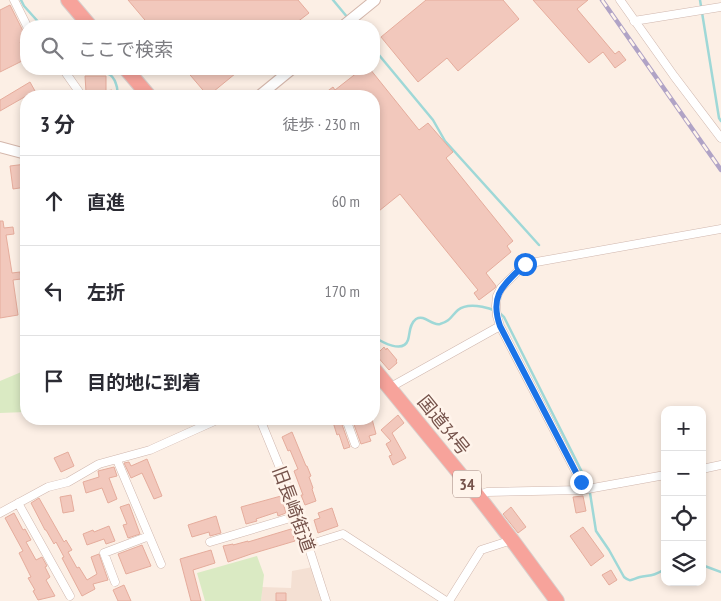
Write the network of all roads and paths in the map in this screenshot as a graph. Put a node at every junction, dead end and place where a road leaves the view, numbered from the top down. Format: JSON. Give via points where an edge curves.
{"nodes":[{"id":1,"x":14,"y":0,"type":"edge"},
{"id":2,"x":68,"y":0,"type":"edge"},
{"id":3,"x":375,"y":0,"type":"edge"},
{"id":4,"x":620,"y":0,"type":"edge"},
{"id":5,"x":721,"y":7,"type":"edge"},
{"id":6,"x":25,"y":20,"type":"edge"},
{"id":7,"x":85,"y":20,"type":"edge"},
{"id":8,"x":350,"y":20,"type":"edge"},
{"id":9,"x":634,"y":21,"type":"junction"},
{"id":10,"x":68,"y":75,"type":"edge"},
{"id":11,"x":131,"y":75,"type":"edge"},
{"id":12,"x":285,"y":75,"type":"edge"},
{"id":13,"x":78,"y":90,"type":"edge"},
{"id":14,"x":144,"y":90,"type":"edge"},
{"id":15,"x":266,"y":90,"type":"edge"},
{"id":16,"x":721,"y":138,"type":"edge"},
{"id":17,"x":0,"y":146,"type":"edge"},
{"id":18,"x":20,"y":152,"type":"edge"},
{"id":19,"x":721,"y":229,"type":"edge"},
{"id":20,"x":500,"y":326,"type":"junction"},
{"id":21,"x":382,"y":384,"type":"edge"},
{"id":22,"x":206,"y":425,"type":"edge"},
{"id":23,"x":262,"y":425,"type":"edge"},
{"id":24,"x":348,"y":425,"type":"edge"},
{"id":25,"x":355,"y":444,"type":"dead end"},
{"id":26,"x":117,"y":460,"type":"junction"},
{"id":27,"x":721,"y":466,"type":"edge"},
{"id":28,"x":706,"y":468,"type":"edge"},
{"id":29,"x":661,"y":476,"type":"edge"},
{"id":30,"x":582,"y":490,"type":"junction"},
{"id":31,"x":478,"y":496,"type":"junction"},
{"id":32,"x":18,"y":503,"type":"junction"},
{"id":33,"x":0,"y":513,"type":"edge"},
{"id":34,"x":298,"y":516,"type":"junction"},
{"id":35,"x":149,"y":536,"type":"junction"},
{"id":36,"x":512,"y":540,"type":"junction"},
{"id":37,"x":210,"y":542,"type":"dead end"},
{"id":38,"x":308,"y":545,"type":"junction"},
{"id":39,"x":161,"y":564,"type":"dead end"},
{"id":40,"x":115,"y":582,"type":"dead end"},
{"id":41,"x":70,"y":596,"type":"dead end"},
{"id":42,"x":326,"y":601,"type":"edge"},
{"id":43,"x":447,"y":601,"type":"edge"},
{"id":44,"x":557,"y":601,"type":"edge"}],
"edges":[{"from":1,"to":6,"type":"street"},
{"from":2,"to":7,"type":"highway"},
{"from":3,"to":8,"type":"street"},
{"from":4,"to":9,"type":"street"},
{"from":5,"to":9,"type":"street"},
{"from":9,"to":16,"type":"street"},
{"from":10,"to":13,"type":"street"},
{"from":11,"to":14,"type":"highway"},
{"from":12,"to":15,"type":"street"},
{"from":17,"to":18,"type":"street"},
{"from":19,"to":20,"type":"street","via":[[525,264],[497,296],[496,316]]},
{"from":20,"to":21,"type":"street"},
{"from":20,"to":30,"type":"street","via":[[581,482]]},
{"from":21,"to":31,"type":"highway","name":"国道34号","number":"34"},
{"from":22,"to":26,"type":"street","via":[[150,450]]},
{"from":23,"to":34,"type":"street","name":"旧長崎街道"},
{"from":24,"to":25,"type":"street"},
{"from":26,"to":32,"type":"street","via":[[99,464],[68,482],[48,487]]},
{"from":26,"to":35,"type":"street"},
{"from":27,"to":28,"type":"street"},
{"from":29,"to":30,"type":"street"},
{"from":30,"to":31,"type":"street","via":[[487,492]]},
{"from":31,"to":36,"type":"highway","name":"国道34号","number":"34"},
{"from":32,"to":33,"type":"street"},
{"from":32,"to":41,"type":"street"},
{"from":34,"to":37,"type":"street"},
{"from":34,"to":38,"type":"street","name":"旧長崎街道"},
{"from":35,"to":39,"type":"street"},
{"from":35,"to":40,"type":"street","via":[[104,553]]},
{"from":36,"to":43,"type":"street","via":[[481,550]]},
{"from":36,"to":44,"type":"highway","name":"国道34号","number":"34"},
{"from":38,"to":42,"type":"street","name":"旧長崎街道"},
{"from":38,"to":43,"type":"street","via":[[344,534]]}]}
